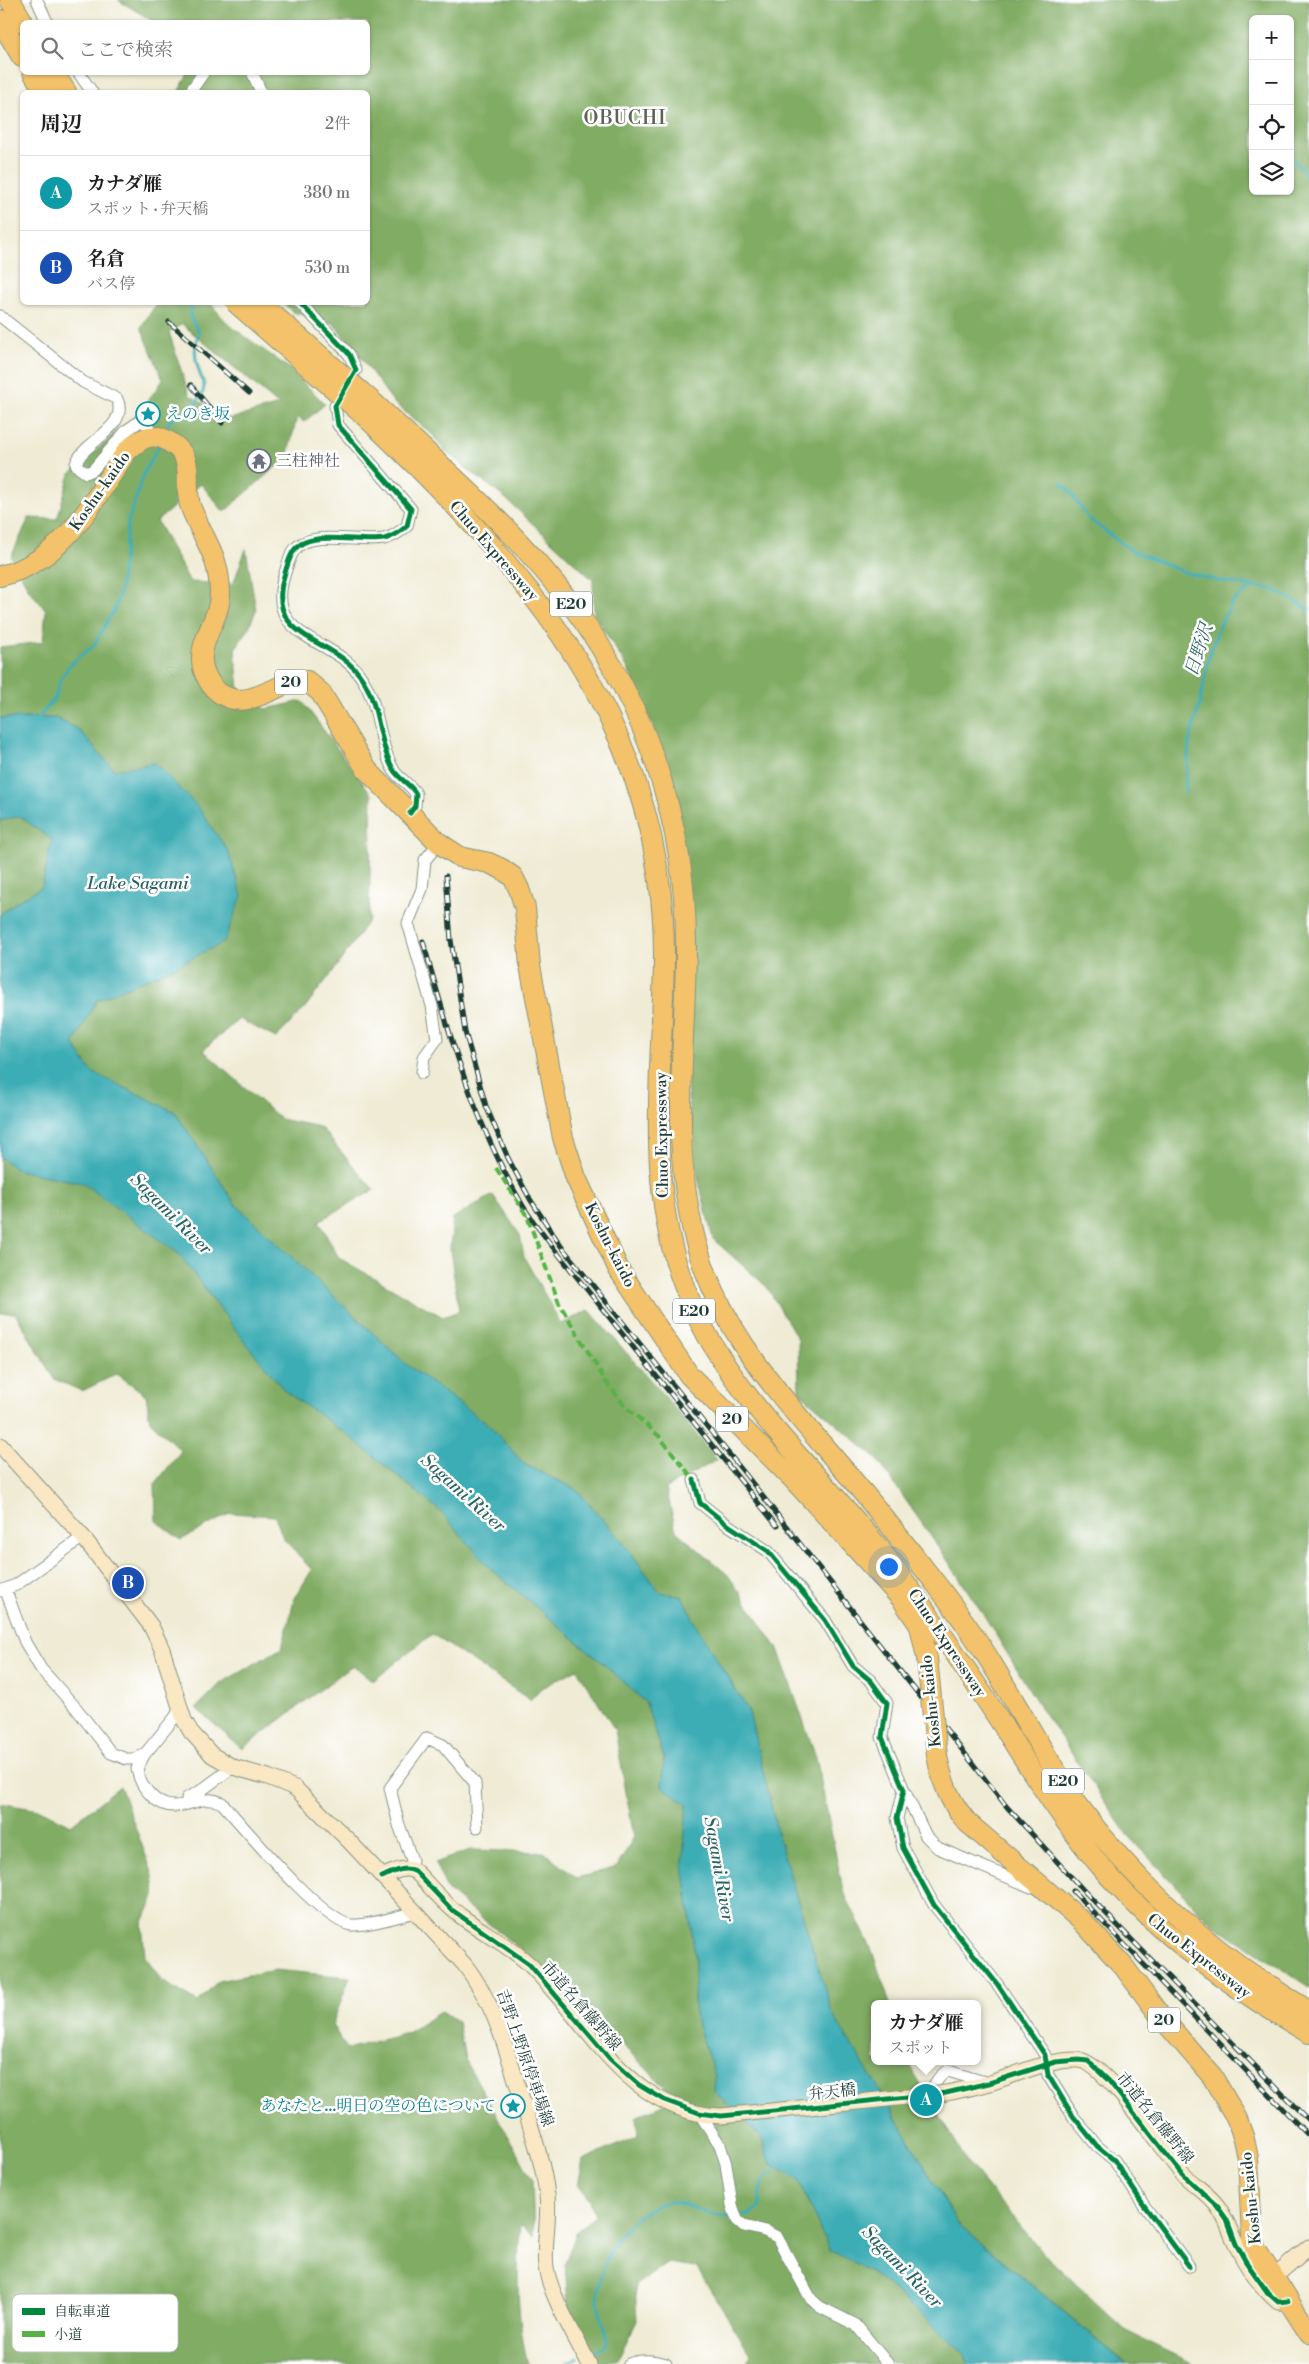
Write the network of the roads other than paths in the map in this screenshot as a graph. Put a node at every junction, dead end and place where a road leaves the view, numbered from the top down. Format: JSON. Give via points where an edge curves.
{"nodes":[{"id":1,"x":10,"y":0,"type":"edge"},
{"id":2,"x":37,"y":0,"type":"edge"},
{"id":3,"x":0,"y":20,"type":"edge"},
{"id":4,"x":22,"y":20,"type":"edge"},
{"id":5,"x":46,"y":20,"type":"edge"},
{"id":6,"x":20,"y":54,"type":"edge"},
{"id":7,"x":34,"y":75,"type":"edge"},
{"id":8,"x":55,"y":75,"type":"edge"},
{"id":9,"x":80,"y":75,"type":"edge"},
{"id":10,"x":202,"y":75,"type":"edge"},
{"id":11,"x":253,"y":75,"type":"edge"},
{"id":12,"x":44,"y":90,"type":"edge"},
{"id":13,"x":65,"y":90,"type":"edge"},
{"id":14,"x":91,"y":90,"type":"edge"},
{"id":15,"x":191,"y":90,"type":"edge"},
{"id":16,"x":260,"y":90,"type":"edge"},
{"id":17,"x":239,"y":305,"type":"edge"},
{"id":18,"x":262,"y":305,"type":"edge"},
{"id":19,"x":301,"y":305,"type":"edge"},
{"id":20,"x":0,"y":316,"type":"edge"},
{"id":21,"x":372,"y":412,"type":"junction"},
{"id":22,"x":159,"y":438,"type":"junction"},
{"id":23,"x":0,"y":576,"type":"edge"},
{"id":24,"x":410,"y":813,"type":"junction"},
{"id":25,"x":439,"y":843,"type":"junction"},
{"id":26,"x":422,"y":1073,"type":"dead end"},
{"id":27,"x":0,"y":1445,"type":"edge"},
{"id":28,"x":694,"y":1480,"type":"dead end"},
{"id":29,"x":83,"y":1537,"type":"junction"},
{"id":30,"x":3,"y":1591,"type":"edge"},
{"id":31,"x":180,"y":1707,"type":"junction"},
{"id":32,"x":144,"y":1755,"type":"junction"},
{"id":33,"x":233,"y":1767,"type":"junction"},
{"id":34,"x":904,"y":1790,"type":"junction"},
{"id":35,"x":147,"y":1793,"type":"junction"},
{"id":36,"x":477,"y":1827,"type":"dead end"},
{"id":37,"x":410,"y":1868,"type":"junction"},
{"id":38,"x":382,"y":1877,"type":"junction"},
{"id":39,"x":1041,"y":1884,"type":"junction"},
{"id":40,"x":415,"y":1912,"type":"junction"},
{"id":41,"x":1309,"y":2011,"type":"edge"},
{"id":42,"x":1309,"y":2033,"type":"edge"},
{"id":43,"x":1047,"y":2065,"type":"junction"},
{"id":44,"x":989,"y":2083,"type":"junction"},
{"id":45,"x":946,"y":2093,"type":"joint"},
{"id":46,"x":926,"y":2106,"type":"dead end"},
{"id":47,"x":699,"y":2113,"type":"junction"},
{"id":48,"x":721,"y":2116,"type":"joint"},
{"id":49,"x":1309,"y":2247,"type":"edge"},
{"id":50,"x":1190,"y":2266,"type":"dead end"},
{"id":51,"x":1273,"y":2278,"type":"junction"},
{"id":52,"x":1288,"y":2301,"type":"junction"},
{"id":53,"x":1309,"y":2333,"type":"edge"},
{"id":54,"x":589,"y":2364,"type":"edge"},
{"id":55,"x":629,"y":2364,"type":"edge"},
{"id":56,"x":666,"y":2364,"type":"edge"},
{"id":57,"x":888,"y":2364,"type":"edge"}],
"edges":[{"from":1,"to":4,"type":"highway"},
{"from":2,"to":5,"type":"street"},
{"from":3,"to":6,"type":"highway"},
{"from":7,"to":12,"type":"highway"},
{"from":8,"to":13,"type":"highway"},
{"from":9,"to":14,"type":"street"},
{"from":10,"to":15,"type":"street"},
{"from":11,"to":16,"type":"street"},
{"from":17,"to":21,"type":"highway","name":"Chuo Expressway","number":"E20","bridge":true},
{"from":18,"to":21,"type":"highway","name":"Chuo Expressway","number":"E20","bridge":true},
{"from":19,"to":24,"type":"street","via":[[349,354],[356,370],[335,406],[338,425],[411,509],[407,526],[384,539],[320,540],[298,546],[292,552],[281,586],[282,610],[292,627],[345,659],[363,680],[373,701],[393,770],[416,794],[415,806]]},
{"from":20,"to":22,"type":"street","via":[[93,388],[117,399],[120,413],[104,434],[81,453],[76,464],[78,468],[86,473],[93,470],[126,431],[140,422],[148,424]]},
{"from":21,"to":41,"type":"highway","name":"Chuo Expressway","number":"E20","via":[[515,539],[552,581],[595,638],[641,721],[666,796],[679,857],[686,944],[680,1094],[686,1195],[699,1252],[734,1331],[755,1363],[871,1502],[966,1624],[1078,1805],[1129,1867],[1220,1952],[1253,1977]]},
{"from":21,"to":42,"type":"highway","name":"Chuo Expressway","number":"E20","via":[[518,575],[561,635],[597,693],[621,742],[641,796],[655,849],[663,920],[660,1177],[669,1237],[687,1296],[717,1355],[775,1431],[895,1568],[1053,1804],[1110,1876],[1140,1909],[1206,1966]]},
{"from":22,"to":23,"type":"highway","name":"Koshu-kaido","via":[[140,440],[127,451],[62,542],[34,564]]},
{"from":22,"to":24,"type":"highway","name":"Koshu-kaido","number":"20","via":[[183,455],[190,476],[190,505],[214,555],[218,571],[218,614],[206,639],[202,660],[213,686],[219,693],[236,700],[248,699],[292,682],[308,681],[327,700],[367,770]]},
{"from":24,"to":25,"type":"highway","name":"Koshu-kaido","number":"20"},
{"from":25,"to":26,"type":"street","via":[[425,860],[422,888],[408,924],[432,1006],[437,1040],[424,1057]]},
{"from":25,"to":39,"type":"highway","name":"Koshu-kaido","number":"20","bridge":true,"via":[[460,857],[502,869],[513,878],[519,889],[525,908],[534,994],[563,1138],[576,1178],[619,1270],[689,1375],[794,1480],[902,1599],[920,1626],[927,1658],[937,1756],[945,1789],[968,1823]]},
{"from":27,"to":29,"type":"main road","name":"吉野上野原停車場線"},
{"from":28,"to":34,"type":"street","via":[[700,1503],[768,1551],[824,1620],[853,1666],[872,1681],[887,1703],[882,1736]]},
{"from":29,"to":30,"type":"street"},
{"from":29,"to":31,"type":"main road","name":"吉野上野原停車場線","via":[[151,1626]]},
{"from":30,"to":32,"type":"street","via":[[25,1642],[42,1669],[102,1743],[111,1753],[126,1759]]},
{"from":31,"to":32,"type":"street"},
{"from":31,"to":33,"type":"main road","name":"吉野上野原停車場線","via":[[191,1732],[212,1754]]},
{"from":32,"to":35,"type":"street","via":[[137,1769]]},
{"from":33,"to":35,"type":"street","via":[[184,1800],[169,1800]]},
{"from":33,"to":38,"type":"main road","name":"吉野上野原停車場線","via":[[295,1788]]},
{"from":34,"to":39,"type":"street","via":[[926,1836],[938,1848],[1031,1887]]},
{"from":34,"to":43,"type":"street","via":[[897,1818],[904,1848],[934,1905],[998,1985],[1045,2055]]},
{"from":35,"to":40,"type":"street","via":[[162,1805],[172,1807],[213,1798],[222,1802],[301,1888],[338,1921],[352,1925]]},
{"from":36,"to":37,"type":"street","via":[[475,1783],[443,1745],[427,1738],[390,1788],[412,1860]]},
{"from":37,"to":38,"type":"main road"},
{"from":37,"to":47,"type":"main road","name":"市道名倉藤野線","via":[[452,1910],[529,1964],[619,2069],[652,2094]]},
{"from":38,"to":40,"type":"main road","name":"吉野上野原停車場線"},
{"from":39,"to":51,"type":"highway","name":"Koshu-kaido","number":"20","via":[[1084,1922],[1124,1967],[1227,2099],[1237,2119],[1248,2158],[1252,2237]]},
{"from":40,"to":54,"type":"main road","name":"吉野上野原停車場線","via":[[464,1964],[490,2003],[532,2129],[545,2182],[548,2198],[546,2268],[552,2289]]},
{"from":43,"to":44,"type":"main road","name":"市道名倉藤野線"},
{"from":43,"to":50,"type":"street","via":[[1048,2075],[1073,2116],[1097,2146],[1114,2160]]},
{"from":43,"to":52,"type":"main road","name":"市道名倉藤野線","via":[[1078,2060],[1088,2061],[1098,2068],[1180,2172],[1217,2206],[1246,2262],[1268,2293],[1278,2302]]},
{"from":44,"to":45,"type":"main road","name":"市道名倉藤野線"},
{"from":44,"to":46,"type":"street","via":[[948,2071],[942,2073]]},
{"from":45,"to":48,"type":"main road","name":"弁天橋","bridge":true},
{"from":47,"to":48,"type":"main road","name":"市道名倉藤野線"},
{"from":47,"to":57,"type":"street","via":[[720,2145],[737,2220],[744,2226],[777,2237],[811,2299],[856,2325]]},
{"from":49,"to":51,"type":"main road"},
{"from":51,"to":52,"type":"highway","name":"Koshu-kaido","number":"20"},
{"from":52,"to":53,"type":"highway","name":"Koshu-kaido","number":"20"},
{"from":55,"to":56,"type":"street","via":[[636,2361]]}]}
